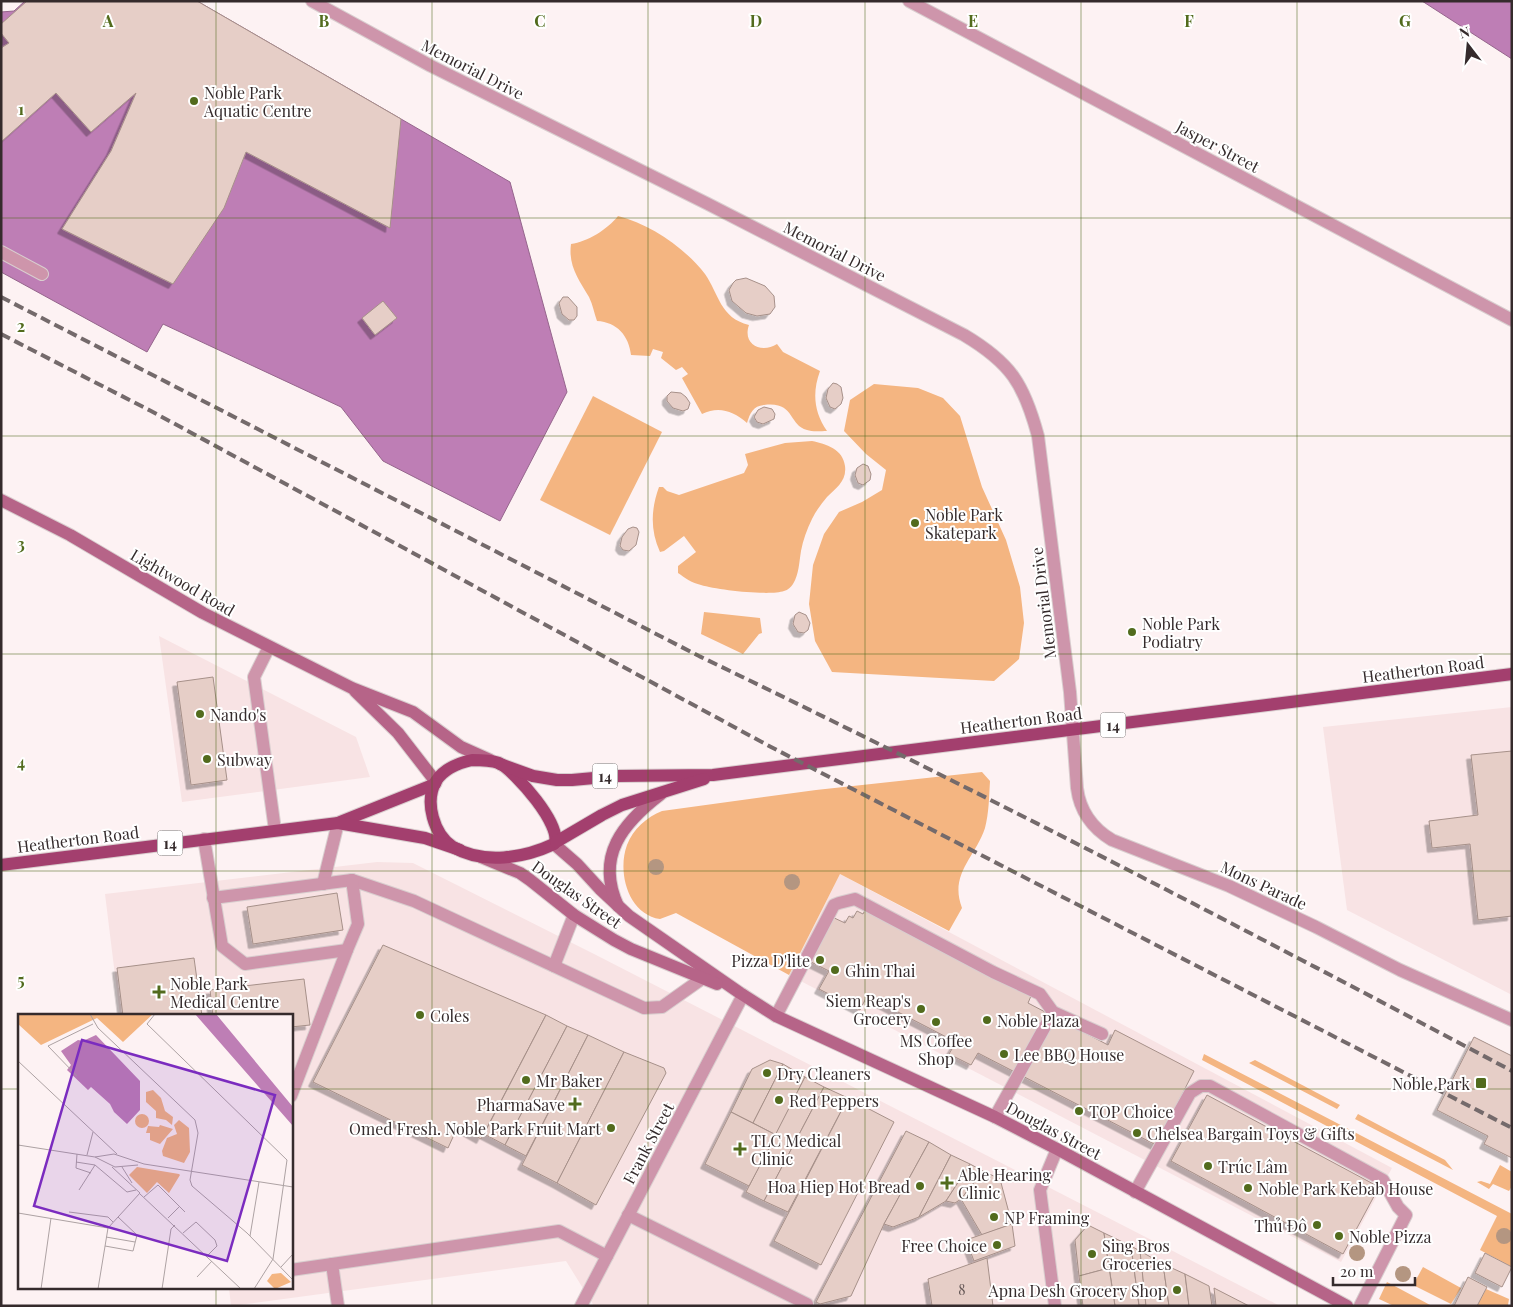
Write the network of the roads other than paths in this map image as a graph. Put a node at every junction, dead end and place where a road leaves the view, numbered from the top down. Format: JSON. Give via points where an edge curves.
{"nodes":[{"id":1,"x":312,"y":1,"type":"edge"},
{"id":2,"x":909,"y":1,"type":"edge"},
{"id":3,"x":1,"y":252,"type":"edge"},
{"id":4,"x":42,"y":274,"type":"dead end"},
{"id":5,"x":1512,"y":320,"type":"edge"},
{"id":6,"x":1,"y":500,"type":"edge"},
{"id":7,"x":269,"y":647,"type":"junction"},
{"id":8,"x":1512,"y":674,"type":"edge"},
{"id":9,"x":352,"y":688,"type":"junction"},
{"id":10,"x":1074,"y":730,"type":"junction"},
{"id":11,"x":497,"y":763,"type":"junction"},
{"id":12,"x":713,"y":775,"type":"junction"},
{"id":13,"x":435,"y":783,"type":"junction"},
{"id":14,"x":663,"y":792,"type":"junction"},
{"id":15,"x":338,"y":823,"type":"junction"},
{"id":16,"x":275,"y":830,"type":"junction"},
{"id":17,"x":204,"y":839,"type":"junction"},
{"id":18,"x":555,"y":843,"type":"junction"},
{"id":19,"x":460,"y":850,"type":"junction"},
{"id":20,"x":478,"y":856,"type":"junction"},
{"id":21,"x":1,"y":865,"type":"edge"},
{"id":22,"x":352,"y":880,"type":"junction"},
{"id":23,"x":323,"y":884,"type":"junction"},
{"id":24,"x":213,"y":898,"type":"junction"},
{"id":25,"x":619,"y":908,"type":"junction"},
{"id":26,"x":574,"y":915,"type":"junction"},
{"id":27,"x":347,"y":950,"type":"junction"},
{"id":28,"x":554,"y":966,"type":"junction"},
{"id":29,"x":703,"y":978,"type":"junction"},
{"id":30,"x":741,"y":994,"type":"junction"},
{"id":31,"x":1053,"y":1012,"type":"junction"},
{"id":32,"x":776,"y":1016,"type":"junction"},
{"id":33,"x":1512,"y":1020,"type":"edge"},
{"id":34,"x":1102,"y":1034,"type":"dead end"},
{"id":35,"x":292,"y":1093,"type":"edge"},
{"id":36,"x":995,"y":1117,"type":"junction"},
{"id":37,"x":1058,"y":1149,"type":"junction"},
{"id":38,"x":1135,"y":1192,"type":"junction"},
{"id":39,"x":628,"y":1215,"type":"junction"},
{"id":40,"x":606,"y":1256,"type":"junction"},
{"id":41,"x":332,"y":1264,"type":"junction"},
{"id":42,"x":292,"y":1270,"type":"edge"},
{"id":43,"x":338,"y":1306,"type":"edge"},
{"id":44,"x":581,"y":1306,"type":"edge"},
{"id":45,"x":807,"y":1306,"type":"edge"},
{"id":46,"x":1055,"y":1306,"type":"edge"},
{"id":47,"x":1347,"y":1306,"type":"edge"},
{"id":48,"x":1360,"y":1306,"type":"edge"}],
"edges":[{"from":1,"to":10,"type":"street","name":"Memorial Drive","via":[[431,66],[987,348],[1022,388],[1038,436]]},
{"from":2,"to":5,"type":"street","name":"Jasper Street"},
{"from":3,"to":4,"type":"street"},
{"from":6,"to":7,"type":"main road","name":"Lightwood Road"},
{"from":7,"to":9,"type":"main road","name":"Lightwood Road"},
{"from":7,"to":16,"type":"street","via":[[254,677]]},
{"from":8,"to":10,"type":"main road","name":"Heatherton Road","number":"14"},
{"from":9,"to":11,"type":"main road","name":"Lightwood Road","via":[[413,712],[461,747]]},
{"from":9,"to":13,"type":"main road","name":"Lightwood Road","via":[[398,734]]},
{"from":10,"to":12,"type":"main road","name":"Heatherton Road","number":"14"},
{"from":10,"to":33,"type":"street","name":"Mons Parade","via":[[1080,802],[1088,819],[1104,835],[1262,901],[1400,970]]},
{"from":11,"to":12,"type":"main road","name":"Heatherton Road","number":"14","via":[[533,776],[558,780],[624,775]]},
{"from":11,"to":13,"type":"main road","number":"14","via":[[478,760],[458,764]]},
{"from":11,"to":18,"type":"main road","via":[[518,778],[530,792],[556,835]]},
{"from":12,"to":14,"type":"main road","name":"Heatherton Road","number":"14"},
{"from":13,"to":15,"type":"main road","name":"Heatherton Road","number":"14"},
{"from":13,"to":19,"type":"main road","number":"14","via":[[432,807],[436,826],[445,840]]},
{"from":14,"to":18,"type":"main road","name":"Heatherton Road","number":"14","via":[[613,809]]},
{"from":14,"to":25,"type":"main road","via":[[628,823],[612,853],[611,876]]},
{"from":15,"to":16,"type":"main road","name":"Heatherton Road","number":"14"},
{"from":15,"to":19,"type":"main road","name":"Heatherton Road","number":"14","via":[[425,838]]},
{"from":15,"to":23,"type":"street"},
{"from":16,"to":17,"type":"main road","name":"Heatherton Road","number":"14"},
{"from":17,"to":21,"type":"main road","name":"Heatherton Road","number":"14"},
{"from":17,"to":24,"type":"street"},
{"from":18,"to":20,"type":"main road","number":"14","via":[[525,855]]},
{"from":18,"to":25,"type":"main road","name":"Douglas Street"},
{"from":19,"to":20,"type":"main road","number":"14"},
{"from":20,"to":26,"type":"main road","name":"Douglas Street","via":[[530,880]]},
{"from":22,"to":23,"type":"street"},
{"from":22,"to":27,"type":"street","via":[[358,924]]},
{"from":22,"to":28,"type":"street","via":[[414,901]]},
{"from":23,"to":24,"type":"street"},
{"from":24,"to":27,"type":"street","via":[[222,946],[245,964]]},
{"from":25,"to":30,"type":"main road","name":"Douglas Street"},
{"from":26,"to":28,"type":"street"},
{"from":26,"to":29,"type":"main road","name":"Douglas Street","via":[[631,950]]},
{"from":27,"to":35,"type":"street"},
{"from":28,"to":29,"type":"street","via":[[644,1008],[662,1008]]},
{"from":29,"to":30,"type":"main road","name":"Douglas Street"},
{"from":30,"to":32,"type":"main road","name":"Douglas Street"},
{"from":30,"to":39,"type":"street","name":"Frank Street"},
{"from":31,"to":32,"type":"street","via":[[1040,994],[855,899],[834,906]]},
{"from":31,"to":34,"type":"street"},
{"from":31,"to":36,"type":"street"},
{"from":32,"to":36,"type":"main road","name":"Douglas Street"},
{"from":36,"to":37,"type":"main road","name":"Douglas Street"},
{"from":37,"to":38,"type":"main road","name":"Douglas Street"},
{"from":37,"to":46,"type":"street","via":[[1040,1190]]},
{"from":38,"to":47,"type":"main road","name":"Douglas Street"},
{"from":38,"to":48,"type":"street","via":[[1190,1093],[1201,1086],[1210,1086],[1383,1180],[1406,1215]]},
{"from":39,"to":40,"type":"street","name":"Frank Street"},
{"from":39,"to":45,"type":"street"},
{"from":40,"to":41,"type":"street","via":[[560,1231]]},
{"from":40,"to":44,"type":"street","name":"Frank Street"},
{"from":41,"to":42,"type":"street"},
{"from":41,"to":43,"type":"street"}]}
